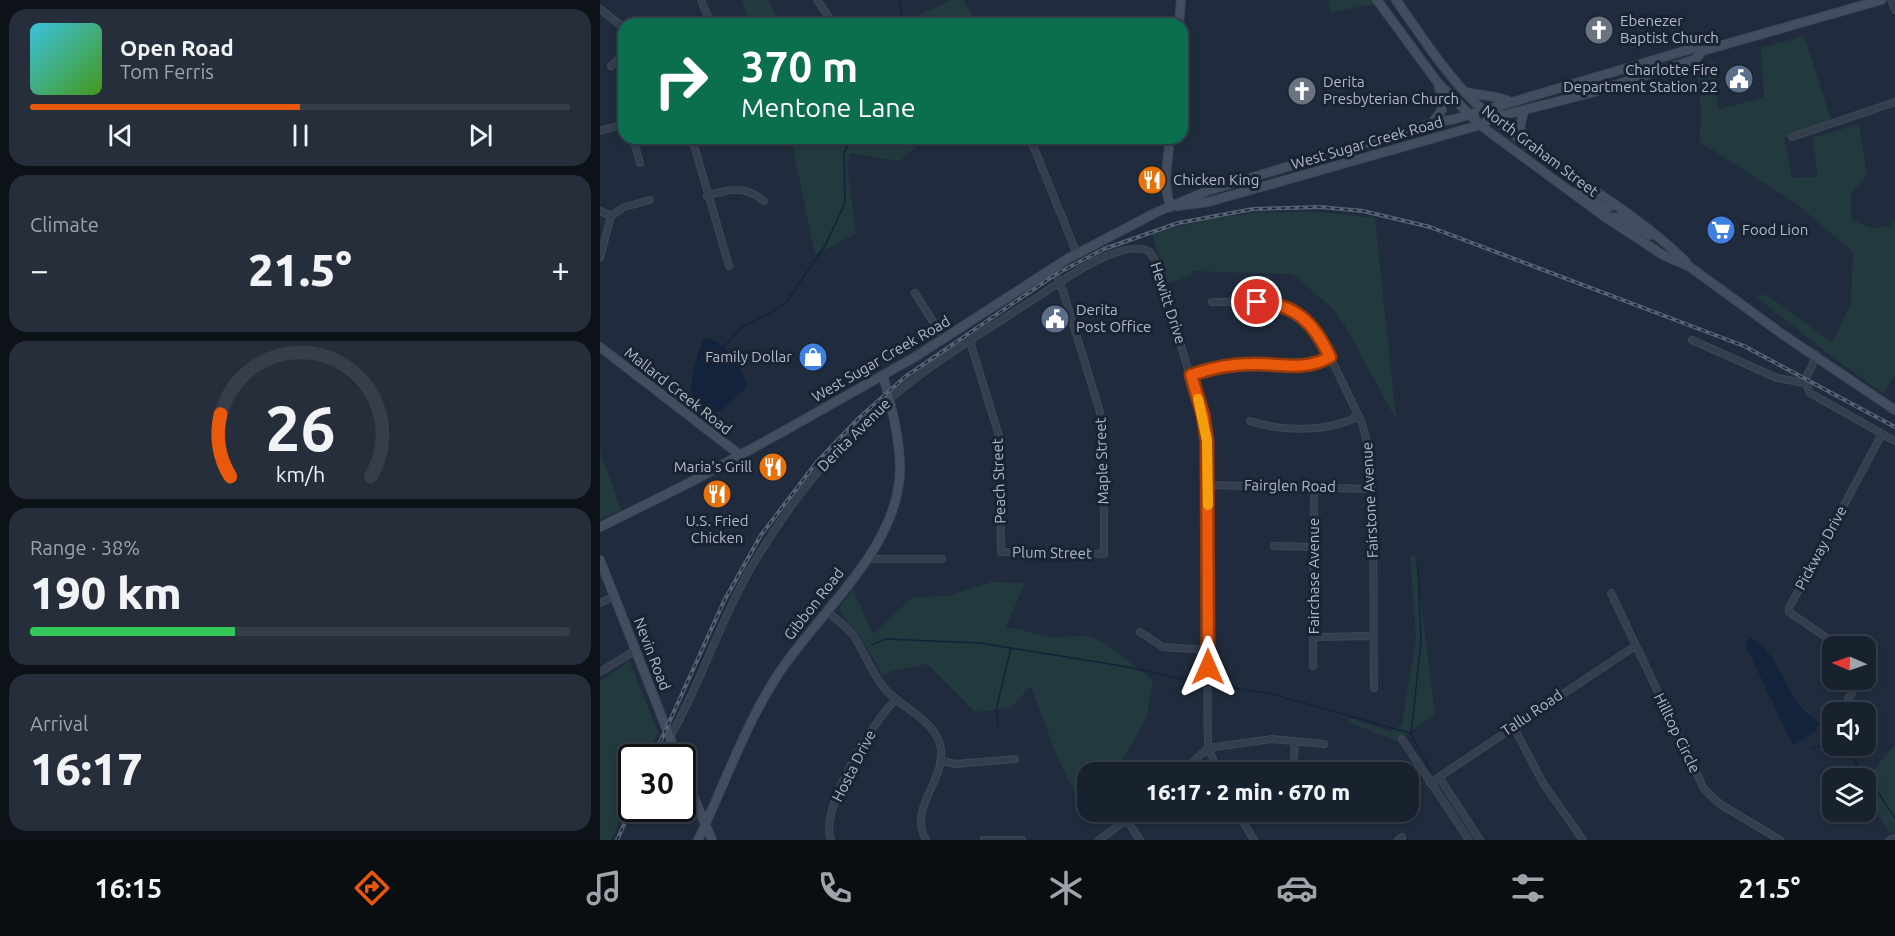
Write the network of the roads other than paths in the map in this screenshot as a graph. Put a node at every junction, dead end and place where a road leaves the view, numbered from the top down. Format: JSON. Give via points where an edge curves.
{"nodes":[{"id":1,"x":701,"y":0,"type":"edge"},
{"id":2,"x":817,"y":0,"type":"edge"},
{"id":3,"x":1181,"y":0,"type":"edge"},
{"id":4,"x":1377,"y":0,"type":"edge"},
{"id":5,"x":1396,"y":0,"type":"edge"},
{"id":6,"x":1881,"y":0,"type":"edge"},
{"id":7,"x":1891,"y":0,"type":"edge"},
{"id":8,"x":600,"y":9,"type":"edge"},
{"id":9,"x":1895,"y":10,"type":"edge"},
{"id":10,"x":708,"y":18,"type":"edge"},
{"id":11,"x":830,"y":18,"type":"edge"},
{"id":12,"x":1180,"y":18,"type":"edge"},
{"id":13,"x":618,"y":23,"type":"edge"},
{"id":14,"x":1684,"y":51,"type":"junction"},
{"id":15,"x":1702,"y":51,"type":"junction"},
{"id":16,"x":618,"y":60,"type":"edge"},
{"id":17,"x":611,"y":66,"type":"dead end"},
{"id":18,"x":1650,"y":73,"type":"junction"},
{"id":19,"x":1438,"y":83,"type":"junction"},
{"id":20,"x":1464,"y":91,"type":"junction"},
{"id":21,"x":1510,"y":102,"type":"junction"},
{"id":22,"x":1895,"y":102,"type":"edge"},
{"id":23,"x":1482,"y":110,"type":"junction"},
{"id":24,"x":1524,"y":110,"type":"junction"},
{"id":25,"x":1469,"y":115,"type":"junction"},
{"id":26,"x":1492,"y":118,"type":"junction"},
{"id":27,"x":1432,"y":123,"type":"junction"},
{"id":28,"x":1480,"y":125,"type":"junction"},
{"id":29,"x":618,"y":126,"type":"edge"},
{"id":30,"x":600,"y":131,"type":"edge"},
{"id":31,"x":1792,"y":138,"type":"dead end"},
{"id":32,"x":1523,"y":140,"type":"junction"},
{"id":33,"x":635,"y":144,"type":"edge"},
{"id":34,"x":694,"y":144,"type":"edge"},
{"id":35,"x":1032,"y":144,"type":"edge"},
{"id":36,"x":1170,"y":144,"type":"edge"},
{"id":37,"x":640,"y":162,"type":"dead end"},
{"id":38,"x":1306,"y":162,"type":"junction"},
{"id":39,"x":1277,"y":182,"type":"junction"},
{"id":40,"x":1563,"y":185,"type":"junction"},
{"id":41,"x":707,"y":196,"type":"junction"},
{"id":42,"x":650,"y":200,"type":"dead end"},
{"id":43,"x":764,"y":201,"type":"dead end"},
{"id":44,"x":1615,"y":204,"type":"junction"},
{"id":45,"x":1171,"y":207,"type":"junction"},
{"id":46,"x":600,"y":211,"type":"edge"},
{"id":47,"x":611,"y":216,"type":"junction"},
{"id":48,"x":1605,"y":217,"type":"junction"},
{"id":49,"x":1664,"y":242,"type":"junction"},
{"id":50,"x":1150,"y":252,"type":"joint"},
{"id":51,"x":1077,"y":254,"type":"junction"},
{"id":52,"x":600,"y":258,"type":"edge"},
{"id":53,"x":729,"y":266,"type":"dead end"},
{"id":54,"x":1690,"y":267,"type":"junction"},
{"id":55,"x":1053,"y":268,"type":"junction"},
{"id":56,"x":1060,"y":282,"type":"junction"},
{"id":57,"x":915,"y":293,"type":"dead end"},
{"id":58,"x":1212,"y":302,"type":"dead end"},
{"id":59,"x":944,"y":339,"type":"junction"},
{"id":60,"x":1692,"y":340,"type":"dead end"},
{"id":61,"x":970,"y":341,"type":"junction"},
{"id":62,"x":600,"y":347,"type":"edge"},
{"id":63,"x":1817,"y":355,"type":"junction"},
{"id":64,"x":1330,"y":357,"type":"junction"},
{"id":65,"x":883,"y":375,"type":"junction"},
{"id":66,"x":1191,"y":375,"type":"junction"},
{"id":67,"x":1805,"y":383,"type":"junction"},
{"id":68,"x":889,"y":399,"type":"junction"},
{"id":69,"x":678,"y":408,"type":"junction"},
{"id":70,"x":1895,"y":410,"type":"edge"},
{"id":71,"x":1359,"y":416,"type":"junction"},
{"id":72,"x":1250,"y":421,"type":"dead end"},
{"id":73,"x":1882,"y":434,"type":"junction"},
{"id":74,"x":1895,"y":441,"type":"edge"},
{"id":75,"x":740,"y":455,"type":"junction"},
{"id":76,"x":720,"y":466,"type":"junction"},
{"id":77,"x":1208,"y":485,"type":"junction"},
{"id":78,"x":1314,"y":486,"type":"junction"},
{"id":79,"x":1372,"y":489,"type":"junction"},
{"id":80,"x":600,"y":527,"type":"edge"},
{"id":81,"x":1274,"y":546,"type":"dead end"},
{"id":82,"x":1314,"y":547,"type":"junction"},
{"id":83,"x":1001,"y":552,"type":"joint"},
{"id":84,"x":1104,"y":554,"type":"joint"},
{"id":85,"x":867,"y":559,"type":"junction"},
{"id":86,"x":942,"y":559,"type":"dead end"},
{"id":87,"x":600,"y":560,"type":"edge"},
{"id":88,"x":1611,"y":593,"type":"dead end"},
{"id":89,"x":615,"y":597,"type":"junction"},
{"id":90,"x":600,"y":603,"type":"edge"},
{"id":91,"x":825,"y":611,"type":"junction"},
{"id":92,"x":1140,"y":632,"type":"dead end"},
{"id":93,"x":1314,"y":636,"type":"junction"},
{"id":94,"x":1374,"y":636,"type":"junction"},
{"id":95,"x":1824,"y":636,"type":"edge"},
{"id":96,"x":1635,"y":646,"type":"junction"},
{"id":97,"x":636,"y":650,"type":"junction"},
{"id":98,"x":1208,"y":650,"type":"junction"},
{"id":99,"x":1313,"y":666,"type":"dead end"},
{"id":100,"x":600,"y":672,"type":"edge"},
{"id":101,"x":1374,"y":688,"type":"dead end"},
{"id":102,"x":1854,"y":690,"type":"edge"},
{"id":103,"x":896,"y":699,"type":"junction"},
{"id":104,"x":1847,"y":701,"type":"dead end"},
{"id":105,"x":1513,"y":726,"type":"junction"},
{"id":106,"x":670,"y":737,"type":"junction"},
{"id":107,"x":1402,"y":739,"type":"dead end"},
{"id":108,"x":1295,"y":741,"type":"junction"},
{"id":109,"x":673,"y":744,"type":"edge"},
{"id":110,"x":1324,"y":744,"type":"dead end"},
{"id":111,"x":1208,"y":748,"type":"junction"},
{"id":112,"x":1015,"y":759,"type":"dead end"},
{"id":113,"x":940,"y":760,"type":"junction"},
{"id":114,"x":1193,"y":762,"type":"edge"},
{"id":115,"x":1214,"y":762,"type":"edge"},
{"id":116,"x":1294,"y":762,"type":"edge"},
{"id":117,"x":1439,"y":777,"type":"junction"},
{"id":118,"x":1430,"y":783,"type":"junction"},
{"id":119,"x":696,"y":803,"type":"edge"},
{"id":120,"x":1124,"y":822,"type":"edge"},
{"id":121,"x":1128,"y":822,"type":"edge"},
{"id":122,"x":1243,"y":822,"type":"edge"},
{"id":123,"x":705,"y":825,"type":"junction"},
{"id":124,"x":1895,"y":838,"type":"edge"},
{"id":125,"x":698,"y":840,"type":"edge"},
{"id":126,"x":712,"y":840,"type":"edge"},
{"id":127,"x":831,"y":840,"type":"edge"},
{"id":128,"x":926,"y":840,"type":"edge"},
{"id":129,"x":984,"y":840,"type":"edge"},
{"id":130,"x":1022,"y":840,"type":"edge"},
{"id":131,"x":1099,"y":840,"type":"edge"},
{"id":132,"x":1140,"y":840,"type":"edge"},
{"id":133,"x":1254,"y":840,"type":"edge"},
{"id":134,"x":1469,"y":840,"type":"edge"},
{"id":135,"x":1480,"y":840,"type":"edge"},
{"id":136,"x":1583,"y":840,"type":"edge"},
{"id":137,"x":1780,"y":840,"type":"edge"},
{"id":138,"x":1889,"y":840,"type":"edge"}],
"edges":[{"from":1,"to":10,"type":"street"},
{"from":2,"to":11,"type":"street"},
{"from":3,"to":12,"type":"main road"},
{"from":4,"to":19,"type":"main road","name":"North Graham Street"},
{"from":5,"to":20,"type":"main road","name":"North Graham Street"},
{"from":6,"to":15,"type":"main road","name":"West Sugar Creek Road"},
{"from":7,"to":9,"type":"street"},
{"from":8,"to":13,"type":"street"},
{"from":14,"to":15,"type":"main road","name":"West Sugar Creek Road"},
{"from":14,"to":18,"type":"main road","via":[[1680,59]]},
{"from":14,"to":21,"type":"main road","name":"West Sugar Creek Road"},
{"from":15,"to":18,"type":"main road","name":"West Sugar Creek Road","via":[[1696,59]]},
{"from":16,"to":17,"type":"street"},
{"from":18,"to":24,"type":"main road","name":"West Sugar Creek Road"},
{"from":19,"to":25,"type":"main road","name":"North Graham Street"},
{"from":19,"to":27,"type":"main road","via":[[1443,104]]},
{"from":20,"to":21,"type":"main road"},
{"from":20,"to":23,"type":"main road","name":"North Graham Street"},
{"from":21,"to":23,"type":"main road","name":"West Sugar Creek Road"},
{"from":22,"to":31,"type":"street"},
{"from":23,"to":25,"type":"main road","name":"West Sugar Creek Road"},
{"from":23,"to":26,"type":"main road","name":"North Graham Street"},
{"from":24,"to":26,"type":"main road","name":"West Sugar Creek Road"},
{"from":24,"to":32,"type":"main road","via":[[1520,127]]},
{"from":25,"to":27,"type":"main road","name":"West Sugar Creek Road"},
{"from":25,"to":28,"type":"main road","name":"North Graham Street"},
{"from":26,"to":28,"type":"main road","name":"West Sugar Creek Road"},
{"from":26,"to":32,"type":"main road","name":"North Graham Street"},
{"from":27,"to":38,"type":"main road","name":"West Sugar Creek Road"},
{"from":28,"to":39,"type":"main road","name":"West Sugar Creek Road"},
{"from":28,"to":40,"type":"main road","name":"North Graham Street"},
{"from":29,"to":30,"type":"street"},
{"from":32,"to":44,"type":"main road","name":"North Graham Street"},
{"from":33,"to":37,"type":"street"},
{"from":34,"to":41,"type":"street"},
{"from":35,"to":51,"type":"street"},
{"from":36,"to":45,"type":"main road","via":[[1167,178]]},
{"from":38,"to":39,"type":"main road","via":[[1282,172]]},
{"from":38,"to":45,"type":"main road","name":"West Sugar Creek Road","via":[[1207,191]]},
{"from":39,"to":45,"type":"main road","name":"West Sugar Creek Road","via":[[1208,202]]},
{"from":40,"to":44,"type":"main road","via":[[1602,208]]},
{"from":40,"to":48,"type":"main road","name":"North Graham Street"},
{"from":41,"to":43,"type":"street","via":[[738,188]]},
{"from":41,"to":53,"type":"street"},
{"from":42,"to":47,"type":"street","via":[[624,207]]},
{"from":44,"to":49,"type":"main road","name":"North Graham Street"},
{"from":45,"to":51,"type":"main road","name":"West Sugar Creek Road"},
{"from":46,"to":47,"type":"street"},
{"from":47,"to":52,"type":"street"},
{"from":48,"to":49,"type":"main road","via":[[1620,218]]},
{"from":48,"to":54,"type":"main road","name":"North Graham Street","via":[[1663,255]]},
{"from":49,"to":54,"type":"main road","name":"North Graham Street"},
{"from":50,"to":56,"type":"street","name":"Derita Avenue","via":[[1124,250]]},
{"from":50,"to":66,"type":"street","name":"Hewitt Drive"},
{"from":51,"to":55,"type":"main road","name":"West Sugar Creek Road"},
{"from":54,"to":63,"type":"main road","name":"North Graham Street"},
{"from":55,"to":56,"type":"street","name":"Maple Street"},
{"from":55,"to":59,"type":"main road","name":"West Sugar Creek Road"},
{"from":56,"to":61,"type":"street","name":"Derita Avenue"},
{"from":56,"to":84,"type":"street","name":"Maple Street","via":[[1100,412]]},
{"from":57,"to":59,"type":"street"},
{"from":58,"to":64,"type":"street","name":"Fairstone Avenue","via":[[1287,306],[1311,324]]},
{"from":59,"to":65,"type":"main road","name":"West Sugar Creek Road"},
{"from":60,"to":67,"type":"street","via":[[1777,378]]},
{"from":61,"to":68,"type":"street","name":"Derita Avenue"},
{"from":61,"to":83,"type":"street","name":"Peach Street","via":[[999,436]]},
{"from":62,"to":69,"type":"main road","name":"Mallard Creek Road"},
{"from":63,"to":67,"type":"street"},
{"from":63,"to":70,"type":"main road","name":"North Graham Street"},
{"from":64,"to":66,"type":"street","via":[[1302,367],[1249,364]]},
{"from":64,"to":71,"type":"street","name":"Fairstone Avenue"},
{"from":65,"to":68,"type":"main road","name":"Gibbon Road"},
{"from":65,"to":75,"type":"main road","name":"West Sugar Creek Road"},
{"from":66,"to":77,"type":"street","name":"Hewitt Drive","via":[[1205,426]]},
{"from":67,"to":73,"type":"street","via":[[1810,393]]},
{"from":68,"to":85,"type":"main road","name":"Gibbon Road","via":[[899,453],[899,484],[890,519]]},
{"from":68,"to":106,"type":"street","name":"Derita Avenue","via":[[818,470],[771,535],[732,603]]},
{"from":69,"to":75,"type":"main road","name":"Mallard Creek Road"},
{"from":69,"to":76,"type":"main road","via":[[724,448]]},
{"from":71,"to":72,"type":"street","via":[[1323,427],[1265,426]]},
{"from":71,"to":79,"type":"street","name":"Fairstone Avenue","via":[[1368,441]]},
{"from":73,"to":74,"type":"street"},
{"from":73,"to":95,"type":"street","name":"Pickway Drive","via":[[1789,608],[1789,612]]},
{"from":75,"to":76,"type":"main road","name":"West Sugar Creek Road"},
{"from":76,"to":80,"type":"main road","name":"West Sugar Creek Road"},
{"from":77,"to":78,"type":"street","name":"Fairglen Road"},
{"from":77,"to":98,"type":"street","name":"Hewitt Drive"},
{"from":78,"to":79,"type":"street","name":"Fairglen Road"},
{"from":78,"to":82,"type":"street","name":"Fairchase Avenue"},
{"from":79,"to":94,"type":"street","name":"Fairstone Avenue"},
{"from":81,"to":82,"type":"street"},
{"from":82,"to":93,"type":"street","name":"Fairchase Avenue"},
{"from":83,"to":84,"type":"street","name":"Plum Street"},
{"from":85,"to":86,"type":"street"},
{"from":85,"to":91,"type":"main road","name":"Gibbon Road"},
{"from":87,"to":89,"type":"main road","name":"Nevin Road"},
{"from":88,"to":96,"type":"street","name":"Hilltop Circle"},
{"from":89,"to":90,"type":"street"},
{"from":89,"to":97,"type":"main road","name":"Nevin Road"},
{"from":91,"to":103,"type":"street","via":[[853,636],[883,687]]},
{"from":91,"to":123,"type":"main road","name":"Gibbon Road","via":[[769,689]]},
{"from":92,"to":98,"type":"street","via":[[1163,647]]},
{"from":93,"to":94,"type":"street"},
{"from":93,"to":99,"type":"street","name":"Fairchase Avenue"},
{"from":94,"to":101,"type":"street","name":"Fairstone Avenue"},
{"from":96,"to":105,"type":"street","name":"Tallu Road"},
{"from":96,"to":137,"type":"street","name":"Hilltop Circle","via":[[1704,789],[1719,804]]},
{"from":97,"to":100,"type":"street"},
{"from":97,"to":106,"type":"main road","name":"Nevin Road"},
{"from":98,"to":111,"type":"street","name":"Hewitt Drive"},
{"from":102,"to":104,"type":"street"},
{"from":103,"to":113,"type":"street","via":[[935,733],[941,748]]},
{"from":103,"to":127,"type":"street","name":"Hosta Drive","via":[[864,743],[844,782],[829,818]]},
{"from":105,"to":117,"type":"street","name":"Tallu Road"},
{"from":105,"to":136,"type":"street","via":[[1543,783]]},
{"from":106,"to":109,"type":"main road","name":"Nevin Road"},
{"from":107,"to":118,"type":"street"},
{"from":108,"to":110,"type":"street"},
{"from":108,"to":111,"type":"street"},
{"from":108,"to":116,"type":"street"},
{"from":111,"to":114,"type":"street"},
{"from":111,"to":115,"type":"street"},
{"from":112,"to":113,"type":"street","via":[[956,764]]},
{"from":113,"to":128,"type":"street","via":[[920,815]]},
{"from":117,"to":118,"type":"street","name":"Tallu Road"},
{"from":117,"to":135,"type":"street"},
{"from":118,"to":134,"type":"street"},
{"from":119,"to":123,"type":"main road"},
{"from":120,"to":131,"type":"street"},
{"from":121,"to":132,"type":"street"},
{"from":122,"to":133,"type":"street"},
{"from":123,"to":125,"type":"main road","name":"Gibbon Road"},
{"from":123,"to":126,"type":"main road"},
{"from":124,"to":138,"type":"street"},
{"from":129,"to":130,"type":"street"}]}
